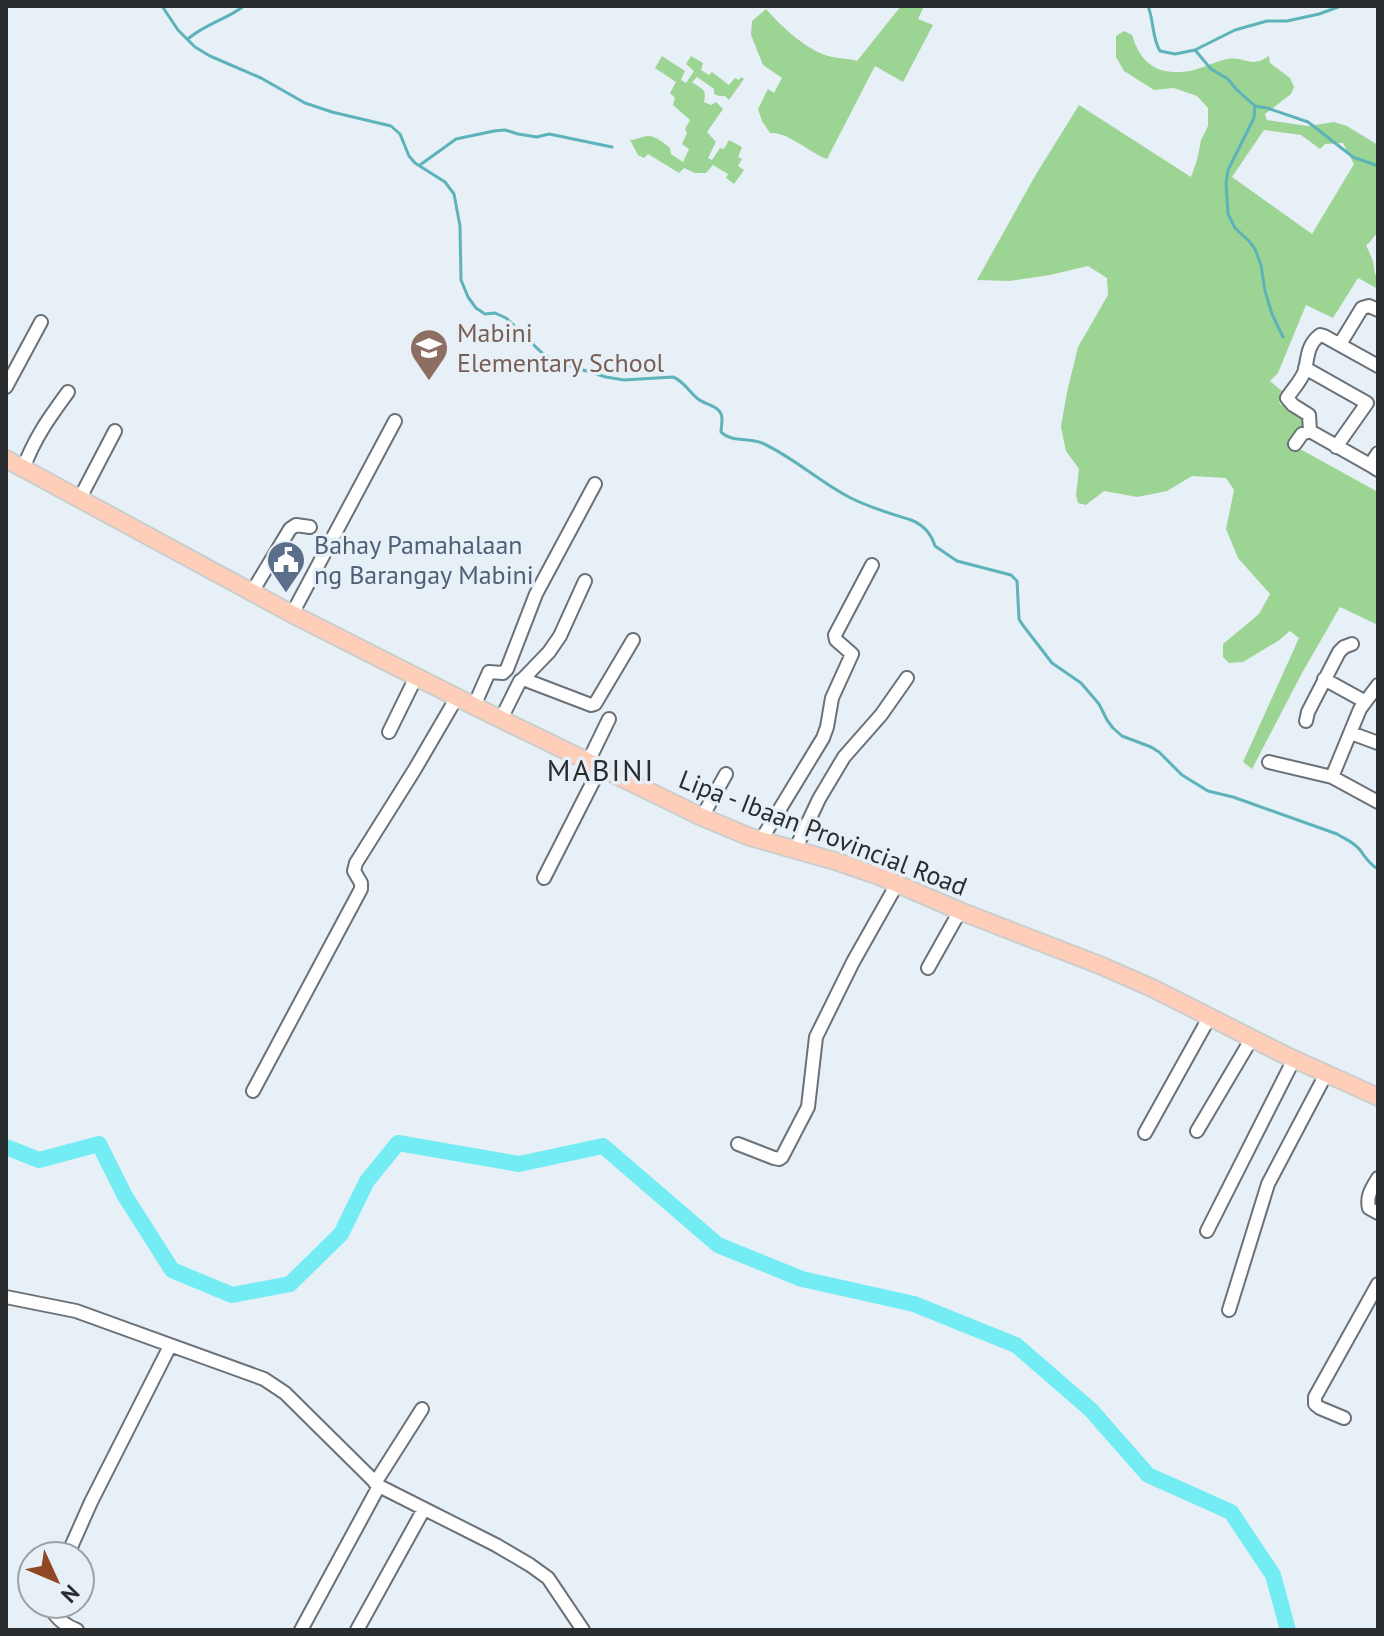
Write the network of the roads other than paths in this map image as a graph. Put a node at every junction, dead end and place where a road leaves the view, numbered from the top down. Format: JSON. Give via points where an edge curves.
{"nodes":[{"id":1,"x":1378,"y":310,"type":"edge"},
{"id":2,"x":41,"y":322,"type":"dead end"},
{"id":3,"x":1340,"y":344,"type":"junction"},
{"id":4,"x":1376,"y":361,"type":"edge"},
{"id":5,"x":1305,"y":368,"type":"junction"},
{"id":6,"x":6,"y":387,"type":"edge"},
{"id":7,"x":1376,"y":391,"type":"dead end"},
{"id":8,"x":68,"y":392,"type":"dead end"},
{"id":9,"x":1367,"y":403,"type":"junction"},
{"id":10,"x":395,"y":421,"type":"dead end"},
{"id":11,"x":115,"y":431,"type":"dead end"},
{"id":12,"x":1310,"y":431,"type":"junction"},
{"id":13,"x":1295,"y":444,"type":"dead end"},
{"id":14,"x":1336,"y":447,"type":"junction"},
{"id":15,"x":1378,"y":453,"type":"edge"},
{"id":16,"x":6,"y":459,"type":"edge"},
{"id":17,"x":1374,"y":467,"type":"edge"},
{"id":18,"x":23,"y":469,"type":"junction"},
{"id":19,"x":595,"y":484,"type":"dead end"},
{"id":20,"x":80,"y":498,"type":"junction"},
{"id":21,"x":310,"y":527,"type":"dead end"},
{"id":22,"x":872,"y":565,"type":"dead end"},
{"id":23,"x":585,"y":581,"type":"dead end"},
{"id":24,"x":252,"y":592,"type":"junction"},
{"id":25,"x":292,"y":614,"type":"junction"},
{"id":26,"x":633,"y":640,"type":"dead end"},
{"id":27,"x":1352,"y":644,"type":"dead end"},
{"id":28,"x":416,"y":677,"type":"junction"},
{"id":29,"x":907,"y":678,"type":"dead end"},
{"id":30,"x":523,"y":679,"type":"junction"},
{"id":31,"x":1324,"y":679,"type":"junction"},
{"id":32,"x":1378,"y":685,"type":"edge"},
{"id":33,"x":457,"y":697,"type":"junction"},
{"id":34,"x":1364,"y":701,"type":"junction"},
{"id":35,"x":474,"y":706,"type":"junction"},
{"id":36,"x":501,"y":719,"type":"junction"},
{"id":37,"x":609,"y":719,"type":"dead end"},
{"id":38,"x":1306,"y":721,"type":"dead end"},
{"id":39,"x":389,"y":732,"type":"dead end"},
{"id":40,"x":1351,"y":733,"type":"junction"},
{"id":41,"x":1377,"y":740,"type":"edge"},
{"id":42,"x":1269,"y":762,"type":"dead end"},
{"id":43,"x":594,"y":765,"type":"junction"},
{"id":44,"x":726,"y":774,"type":"dead end"},
{"id":45,"x":1332,"y":777,"type":"junction"},
{"id":46,"x":1378,"y":802,"type":"edge"},
{"id":47,"x":702,"y":817,"type":"junction"},
{"id":48,"x":761,"y":840,"type":"junction"},
{"id":49,"x":795,"y":850,"type":"junction"},
{"id":50,"x":544,"y":878,"type":"dead end"},
{"id":51,"x":897,"y":884,"type":"junction"},
{"id":52,"x":960,"y":911,"type":"junction"},
{"id":53,"x":928,"y":968,"type":"dead end"},
{"id":54,"x":1210,"y":1016,"type":"junction"},
{"id":55,"x":1252,"y":1038,"type":"junction"},
{"id":56,"x":1294,"y":1059,"type":"junction"},
{"id":57,"x":1326,"y":1074,"type":"junction"},
{"id":58,"x":253,"y":1091,"type":"dead end"},
{"id":59,"x":1378,"y":1097,"type":"edge"},
{"id":60,"x":1197,"y":1131,"type":"dead end"},
{"id":61,"x":1145,"y":1133,"type":"dead end"},
{"id":62,"x":738,"y":1144,"type":"dead end"},
{"id":63,"x":1378,"y":1178,"type":"edge"},
{"id":64,"x":1378,"y":1213,"type":"edge"},
{"id":65,"x":1207,"y":1231,"type":"dead end"},
{"id":66,"x":1378,"y":1284,"type":"edge"},
{"id":67,"x":6,"y":1297,"type":"edge"},
{"id":68,"x":1229,"y":1310,"type":"dead end"},
{"id":69,"x":170,"y":1346,"type":"junction"},
{"id":70,"x":422,"y":1409,"type":"dead end"},
{"id":71,"x":1344,"y":1418,"type":"dead end"},
{"id":72,"x":377,"y":1484,"type":"junction"},
{"id":73,"x":424,"y":1509,"type":"junction"},
{"id":74,"x":74,"y":1540,"type":"edge"},
{"id":75,"x":301,"y":1630,"type":"edge"},
{"id":76,"x":357,"y":1630,"type":"edge"},
{"id":77,"x":583,"y":1630,"type":"edge"}],
"edges":[{"from":1,"to":3,"type":"street","via":[[1362,308]]},
{"from":2,"to":6,"type":"street"},
{"from":3,"to":4,"type":"street"},
{"from":3,"to":5,"type":"street","via":[[1317,336]]},
{"from":5,"to":9,"type":"street"},
{"from":5,"to":12,"type":"street","via":[[1287,399],[1309,415]]},
{"from":7,"to":9,"type":"street"},
{"from":8,"to":18,"type":"street","via":[[32,444]]},
{"from":9,"to":14,"type":"street"},
{"from":10,"to":25,"type":"street"},
{"from":11,"to":20,"type":"street"},
{"from":12,"to":13,"type":"street"},
{"from":12,"to":14,"type":"street"},
{"from":14,"to":17,"type":"street"},
{"from":15,"to":17,"type":"street"},
{"from":16,"to":18,"type":"main road","name":"Lipa - Ibaan Provincial Road"},
{"from":18,"to":20,"type":"main road","name":"Lipa - Ibaan Provincial Road"},
{"from":19,"to":35,"type":"street","via":[[536,594],[507,669],[487,674]]},
{"from":20,"to":24,"type":"main road","name":"Lipa - Ibaan Provincial Road"},
{"from":21,"to":24,"type":"street","via":[[290,529]]},
{"from":22,"to":48,"type":"street","via":[[835,635],[852,654],[832,698],[823,738]]},
{"from":23,"to":30,"type":"street","via":[[560,636]]},
{"from":24,"to":25,"type":"main road","name":"Lipa - Ibaan Provincial Road"},
{"from":25,"to":28,"type":"main road","name":"Lipa - Ibaan Provincial Road"},
{"from":26,"to":30,"type":"street","via":[[595,704]]},
{"from":27,"to":31,"type":"street","via":[[1341,649]]},
{"from":28,"to":33,"type":"main road","name":"Lipa - Ibaan Provincial Road"},
{"from":28,"to":39,"type":"street"},
{"from":29,"to":49,"type":"street","via":[[844,757]]},
{"from":30,"to":36,"type":"street"},
{"from":31,"to":34,"type":"street"},
{"from":31,"to":38,"type":"street"},
{"from":32,"to":34,"type":"street"},
{"from":33,"to":35,"type":"main road","name":"Lipa - Ibaan Provincial Road"},
{"from":33,"to":58,"type":"street","via":[[356,863],[361,889]]},
{"from":34,"to":40,"type":"street"},
{"from":35,"to":36,"type":"main road","name":"Lipa - Ibaan Provincial Road"},
{"from":36,"to":43,"type":"main road","name":"Lipa - Ibaan Provincial Road"},
{"from":37,"to":43,"type":"street"},
{"from":40,"to":41,"type":"street"},
{"from":40,"to":45,"type":"street"},
{"from":42,"to":45,"type":"street"},
{"from":43,"to":47,"type":"main road","name":"Lipa - Ibaan Provincial Road"},
{"from":43,"to":50,"type":"street"},
{"from":44,"to":47,"type":"street"},
{"from":45,"to":46,"type":"street"},
{"from":47,"to":48,"type":"main road","name":"Lipa - Ibaan Provincial Road"},
{"from":48,"to":49,"type":"main road","name":"Lipa - Ibaan Provincial Road"},
{"from":49,"to":51,"type":"main road","name":"Lipa - Ibaan Provincial Road"},
{"from":51,"to":52,"type":"main road","name":"Lipa - Ibaan Provincial Road"},
{"from":51,"to":62,"type":"street","via":[[816,1037],[808,1107],[782,1157]]},
{"from":52,"to":53,"type":"street"},
{"from":52,"to":54,"type":"main road","name":"Lipa - Ibaan Provincial Road","via":[[1137,981]]},
{"from":54,"to":55,"type":"main road","name":"Lipa - Ibaan Provincial Road"},
{"from":54,"to":61,"type":"street"},
{"from":55,"to":56,"type":"main road","name":"Lipa - Ibaan Provincial Road"},
{"from":55,"to":60,"type":"street"},
{"from":56,"to":57,"type":"main road","name":"Lipa - Ibaan Provincial Road"},
{"from":56,"to":65,"type":"street"},
{"from":57,"to":59,"type":"main road","name":"Lipa - Ibaan Provincial Road"},
{"from":57,"to":68,"type":"street","via":[[1268,1184]]},
{"from":63,"to":64,"type":"street","via":[[1367,1202]]},
{"from":66,"to":71,"type":"street","via":[[1315,1397],[1320,1408]]},
{"from":67,"to":69,"type":"street","via":[[76,1311]]},
{"from":69,"to":72,"type":"street","via":[[264,1379],[285,1393]]},
{"from":69,"to":74,"type":"street"},
{"from":70,"to":72,"type":"street"},
{"from":72,"to":73,"type":"street"},
{"from":72,"to":75,"type":"street"},
{"from":73,"to":76,"type":"street"},
{"from":73,"to":77,"type":"street","via":[[548,1578]]}]}
